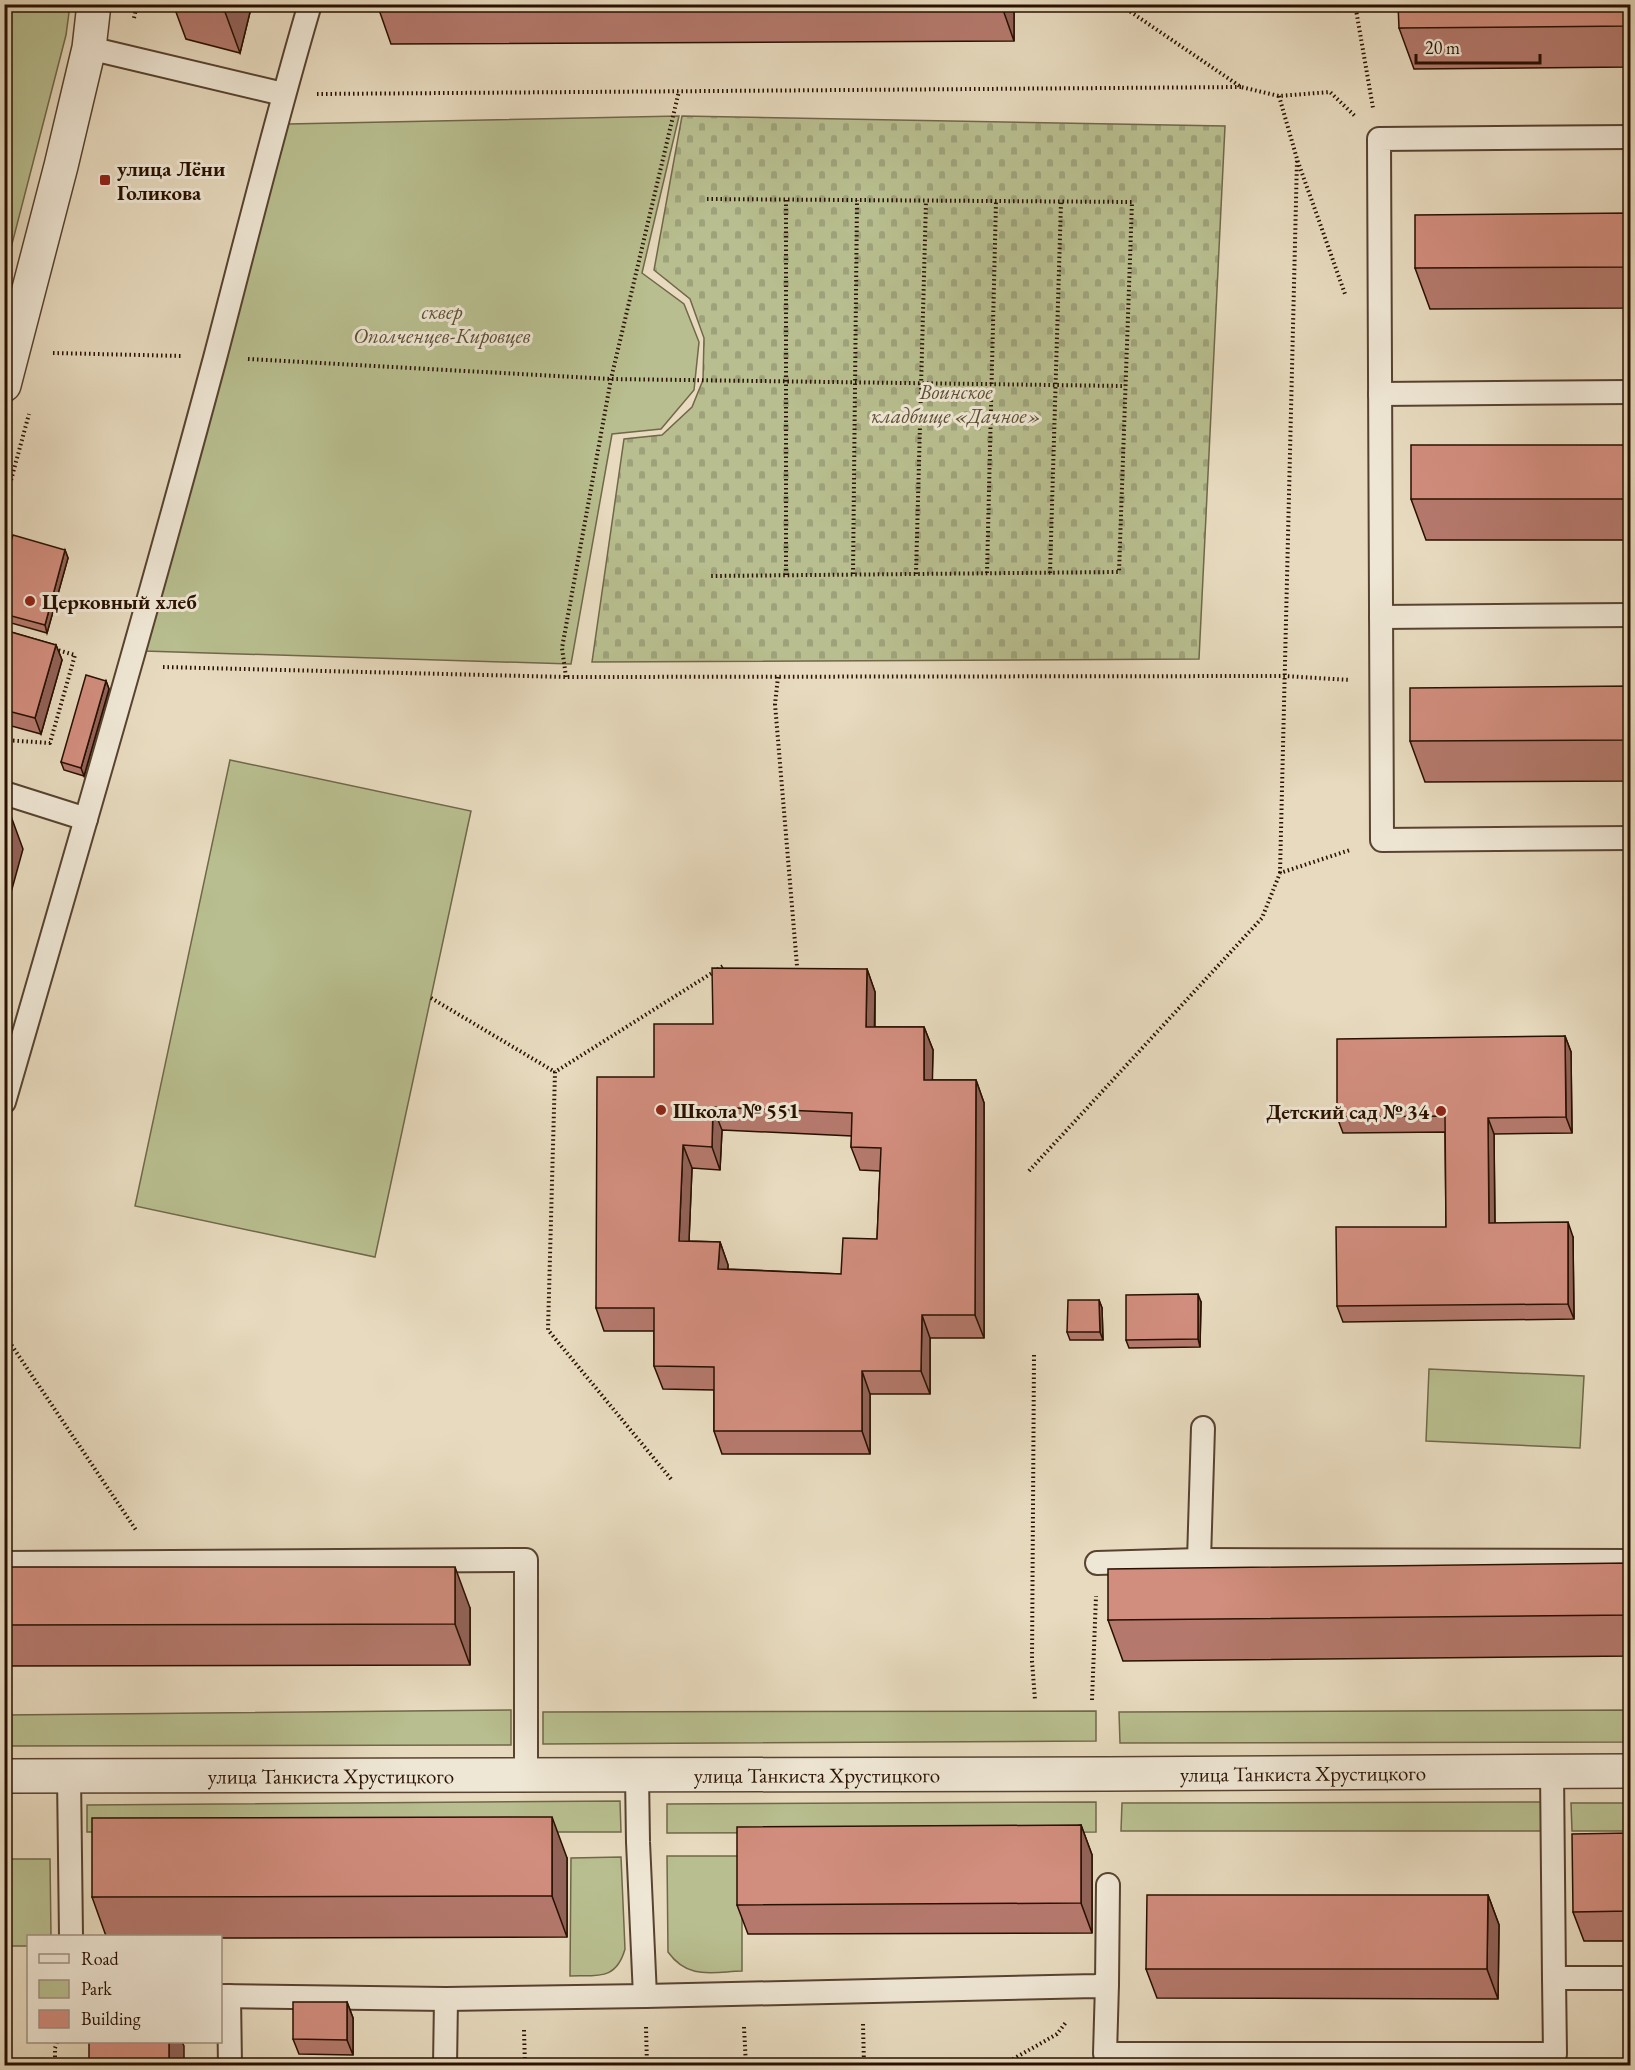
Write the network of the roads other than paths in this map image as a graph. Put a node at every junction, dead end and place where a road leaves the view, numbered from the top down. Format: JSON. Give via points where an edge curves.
{"nodes":[{"id":1,"x":94,"y":4,"type":"edge"},
{"id":2,"x":310,"y":4,"type":"edge"},
{"id":3,"x":89,"y":48,"type":"junction"},
{"id":4,"x":283,"y":94,"type":"junction"},
{"id":5,"x":1630,"y":137,"type":"edge"},
{"id":6,"x":4,"y":385,"type":"edge"},
{"id":7,"x":1630,"y":392,"type":"edge"},
{"id":8,"x":1380,"y":394,"type":"junction"},
{"id":9,"x":1630,"y":615,"type":"edge"},
{"id":10,"x":1382,"y":617,"type":"junction"},
{"id":11,"x":4,"y":793,"type":"edge"},
{"id":12,"x":86,"y":819,"type":"junction"},
{"id":13,"x":1630,"y":838,"type":"edge"},
{"id":14,"x":4,"y":1102,"type":"edge"},
{"id":15,"x":1203,"y":1428,"type":"dead end"},
{"id":16,"x":1199,"y":1560,"type":"junction"},
{"id":17,"x":1630,"y":1561,"type":"edge"},
{"id":18,"x":4,"y":1563,"type":"edge"},
{"id":19,"x":1097,"y":1563,"type":"road end"},
{"id":20,"x":1630,"y":1771,"type":"edge"},
{"id":21,"x":1552,"y":1772,"type":"junction"},
{"id":22,"x":526,"y":1775,"type":"junction"},
{"id":23,"x":637,"y":1775,"type":"junction"},
{"id":24,"x":4,"y":1776,"type":"edge"},
{"id":25,"x":69,"y":1776,"type":"junction"},
{"id":26,"x":1108,"y":1885,"type":"dead end"},
{"id":27,"x":71,"y":1935,"type":"edge"},
{"id":28,"x":1554,"y":1978,"type":"junction"},
{"id":29,"x":1630,"y":1978,"type":"edge"},
{"id":30,"x":1102,"y":1985,"type":"junction"},
{"id":31,"x":225,"y":1996,"type":"edge"},
{"id":32,"x":645,"y":1996,"type":"junction"},
{"id":33,"x":446,"y":1999,"type":"junction"},
{"id":34,"x":1281,"y":2060,"type":"edge"},
{"id":35,"x":230,"y":2066,"type":"edge"},
{"id":36,"x":445,"y":2066,"type":"edge"}],
"edges":[{"from":1,"to":3,"type":"street"},
{"from":2,"to":4,"type":"lane"},
{"from":3,"to":4,"type":"lane"},
{"from":3,"to":6,"type":"street"},
{"from":4,"to":12,"type":"lane","via":[[215,357]]},
{"from":5,"to":8,"type":"lane","via":[[1379,139]]},
{"from":7,"to":8,"type":"lane"},
{"from":8,"to":10,"type":"lane"},
{"from":9,"to":10,"type":"lane"},
{"from":10,"to":13,"type":"lane","via":[[1382,840]]},
{"from":11,"to":12,"type":"lane"},
{"from":12,"to":14,"type":"lane"},
{"from":15,"to":16,"type":"lane"},
{"from":16,"to":17,"type":"lane"},
{"from":16,"to":19,"type":"lane"},
{"from":18,"to":22,"type":"lane","via":[[526,1560]]},
{"from":20,"to":21,"type":"street","name":"улица Танкиста Хрустицкого"},
{"from":21,"to":23,"type":"street","name":"улица Танкиста Хрустицкого"},
{"from":21,"to":28,"type":"lane"},
{"from":22,"to":23,"type":"street","name":"улица Танкиста Хрустицкого"},
{"from":22,"to":25,"type":"street","name":"улица Танкиста Хрустицкого"},
{"from":23,"to":32,"type":"lane"},
{"from":24,"to":25,"type":"street","name":"улица Танкиста Хрустицкого"},
{"from":25,"to":27,"type":"lane"},
{"from":26,"to":30,"type":"lane"},
{"from":28,"to":29,"type":"lane"},
{"from":28,"to":34,"type":"lane","via":[[1555,2054]]},
{"from":30,"to":32,"type":"lane"},
{"from":30,"to":34,"type":"lane","via":[[1105,2054]]},
{"from":31,"to":33,"type":"lane"},
{"from":31,"to":35,"type":"lane"},
{"from":32,"to":33,"type":"lane"},
{"from":33,"to":36,"type":"lane"}]}
